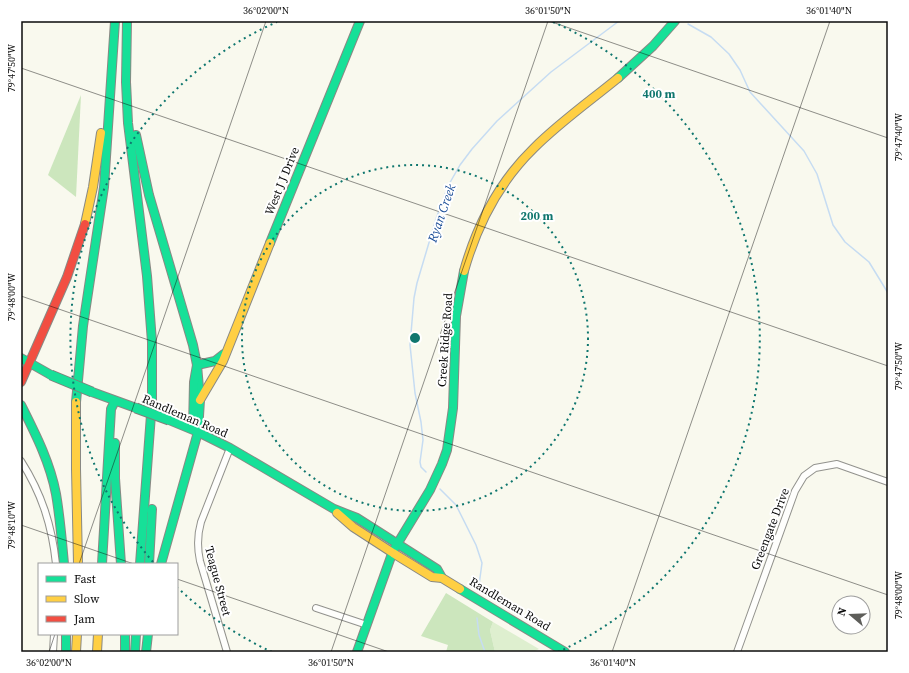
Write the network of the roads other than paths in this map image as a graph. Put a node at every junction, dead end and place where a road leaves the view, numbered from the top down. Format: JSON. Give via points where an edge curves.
{"nodes":[{"id":1,"x":115,"y":21,"type":"edge"},
{"id":2,"x":127,"y":21,"type":"edge"},
{"id":3,"x":360,"y":21,"type":"edge"},
{"id":4,"x":675,"y":21,"type":"edge"},
{"id":5,"x":111,"y":98,"type":"junction"},
{"id":6,"x":128,"y":123,"type":"junction"},
{"id":7,"x":227,"y":350,"type":"junction"},
{"id":8,"x":21,"y":358,"type":"edge"},
{"id":9,"x":29,"y":363,"type":"junction"},
{"id":10,"x":197,"y":365,"type":"junction"},
{"id":11,"x":21,"y":382,"type":"edge"},
{"id":12,"x":200,"y":400,"type":"junction"},
{"id":13,"x":115,"y":401,"type":"junction"},
{"id":14,"x":21,"y":405,"type":"edge"},
{"id":15,"x":150,"y":428,"type":"junction"},
{"id":16,"x":196,"y":431,"type":"junction"},
{"id":17,"x":230,"y":448,"type":"junction"},
{"id":18,"x":21,"y":462,"type":"edge"},
{"id":19,"x":888,"y":482,"type":"edge"},
{"id":20,"x":395,"y":549,"type":"junction"},
{"id":21,"x":56,"y":563,"type":"edge"},
{"id":22,"x":64,"y":563,"type":"edge"},
{"id":23,"x":78,"y":563,"type":"edge"},
{"id":24,"x":102,"y":563,"type":"edge"},
{"id":25,"x":121,"y":563,"type":"edge"},
{"id":26,"x":140,"y":563,"type":"edge"},
{"id":27,"x":149,"y":563,"type":"edge"},
{"id":28,"x":161,"y":563,"type":"edge"},
{"id":29,"x":316,"y":608,"type":"dead end"},
{"id":30,"x":367,"y":625,"type":"junction"},
{"id":31,"x":54,"y":635,"type":"edge"},
{"id":32,"x":66,"y":635,"type":"edge"},
{"id":33,"x":77,"y":635,"type":"edge"},
{"id":34,"x":83,"y":635,"type":"edge"},
{"id":35,"x":98,"y":635,"type":"edge"},
{"id":36,"x":124,"y":635,"type":"edge"},
{"id":37,"x":136,"y":635,"type":"edge"},
{"id":38,"x":147,"y":635,"type":"edge"},
{"id":39,"x":53,"y":652,"type":"edge"},
{"id":40,"x":66,"y":652,"type":"edge"},
{"id":41,"x":76,"y":652,"type":"edge"},
{"id":42,"x":83,"y":652,"type":"edge"},
{"id":43,"x":97,"y":652,"type":"edge"},
{"id":44,"x":125,"y":652,"type":"edge"},
{"id":45,"x":134,"y":652,"type":"edge"},
{"id":46,"x":146,"y":652,"type":"edge"},
{"id":47,"x":227,"y":652,"type":"edge"},
{"id":48,"x":357,"y":652,"type":"edge"},
{"id":49,"x":565,"y":652,"type":"edge"},
{"id":50,"x":737,"y":652,"type":"edge"}],
"edges":[{"from":1,"to":5,"type":"main road"},
{"from":2,"to":6,"type":"main road"},
{"from":3,"to":7,"type":"main road","name":"West J J Drive"},
{"from":4,"to":20,"type":"main road","name":"Creek Ridge Road","via":[[644,55],[538,143],[512,172],[486,213],[470,250],[460,289],[456,320],[452,415],[447,448],[430,492]]},
{"from":5,"to":9,"type":"main road","via":[[103,121],[93,188],[79,241],[55,307]]},
{"from":5,"to":23,"type":"main road","via":[[104,188],[86,302],[78,374]]},
{"from":6,"to":10,"type":"main road","via":[[136,136],[149,195]]},
{"from":6,"to":15,"type":"main road","via":[[152,320]]},
{"from":7,"to":10,"type":"main road","name":"West J J Drive","via":[[218,361]]},
{"from":7,"to":12,"type":"main road","name":"West J J Drive"},
{"from":8,"to":9,"type":"main road","name":"Randleman Road"},
{"from":9,"to":11,"type":"main road"},
{"from":9,"to":13,"type":"main road","name":"Randleman Road","bridge":true,"via":[[51,375]]},
{"from":10,"to":12,"type":"main road","name":"West J J Drive"},
{"from":10,"to":16,"type":"main road","via":[[194,382]]},
{"from":12,"to":16,"type":"main road","name":"West J J Drive"},
{"from":13,"to":16,"type":"main road","name":"Randleman Road","bridge":true},
{"from":13,"to":24,"type":"main road","via":[[111,408]]},
{"from":13,"to":25,"type":"main road","via":[[115,478]]},
{"from":14,"to":22,"type":"main road","via":[[39,440],[51,478],[58,505]]},
{"from":15,"to":26,"type":"main road"},
{"from":15,"to":27,"type":"main road","via":[[155,450]]},
{"from":16,"to":17,"type":"main road","name":"Randleman Road"},
{"from":16,"to":28,"type":"main road"},
{"from":17,"to":20,"type":"main road","name":"Randleman Road","via":[[334,509],[353,528]]},
{"from":17,"to":47,"type":"street","name":"Teague Street","via":[[197,534],[197,548],[205,580]]},
{"from":18,"to":21,"type":"street","via":[[31,476],[47,516],[54,542]]},
{"from":19,"to":50,"type":"street","name":"Greengate Drive","via":[[837,464],[815,468],[804,476],[795,491]]},
{"from":20,"to":30,"type":"main road","name":"Creek Ridge Road"},
{"from":20,"to":49,"type":"main road","name":"Randleman Road","via":[[432,577],[442,578]]},
{"from":29,"to":30,"type":"street"},
{"from":30,"to":48,"type":"main road","name":"Creek Ridge Road"},
{"from":31,"to":39,"type":"street"},
{"from":32,"to":40,"type":"main road"},
{"from":33,"to":41,"type":"main road"},
{"from":34,"to":42,"type":"main road"},
{"from":35,"to":43,"type":"main road"},
{"from":36,"to":44,"type":"main road"},
{"from":37,"to":45,"type":"main road"},
{"from":38,"to":46,"type":"main road"}]}
